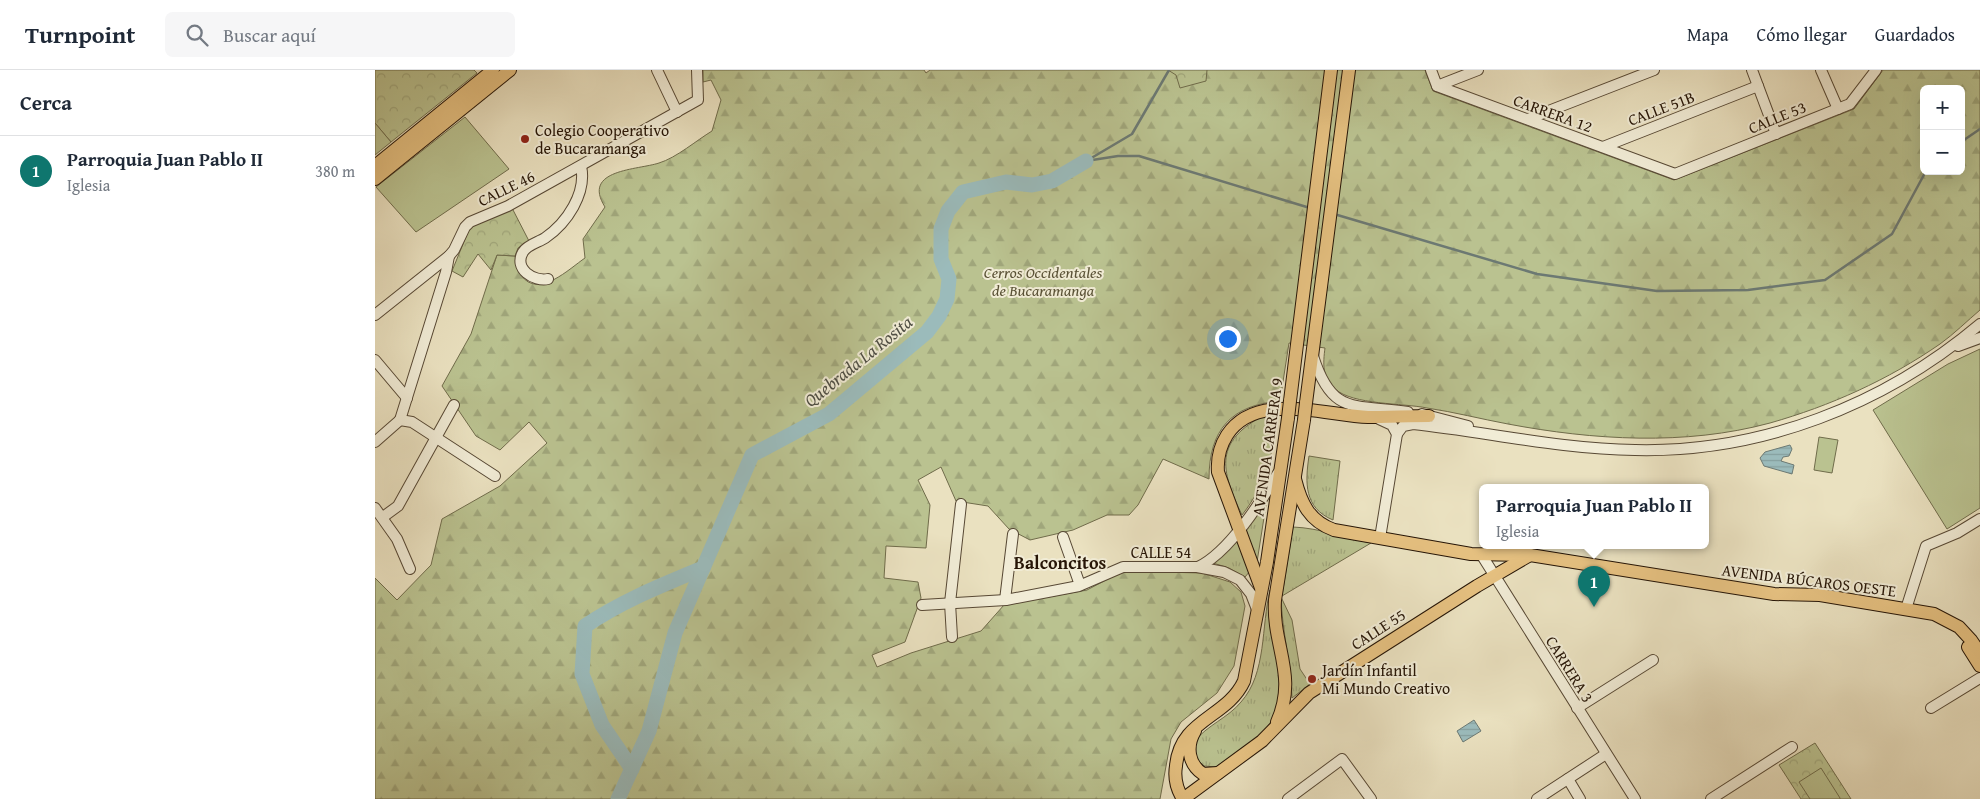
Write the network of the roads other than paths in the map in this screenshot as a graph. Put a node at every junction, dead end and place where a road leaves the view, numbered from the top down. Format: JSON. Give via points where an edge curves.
{"nodes":[{"id":1,"x":493,"y":70,"type":"edge"},
{"id":2,"x":510,"y":70,"type":"edge"},
{"id":3,"x":657,"y":70,"type":"edge"},
{"id":4,"x":697,"y":70,"type":"edge"},
{"id":5,"x":1331,"y":70,"type":"edge"},
{"id":6,"x":1349,"y":70,"type":"edge"},
{"id":7,"x":1431,"y":70,"type":"edge"},
{"id":8,"x":1478,"y":70,"type":"edge"},
{"id":9,"x":1654,"y":70,"type":"edge"},
{"id":10,"x":1751,"y":70,"type":"edge"},
{"id":11,"x":1821,"y":70,"type":"edge"},
{"id":12,"x":1876,"y":70,"type":"edge"},
{"id":13,"x":1437,"y":86,"type":"junction"},
{"id":14,"x":1758,"y":86,"type":"junction"},
{"id":15,"x":1837,"y":109,"type":"junction"},
{"id":16,"x":677,"y":112,"type":"junction"},
{"id":17,"x":1528,"y":119,"type":"junction"},
{"id":18,"x":1776,"y":134,"type":"junction"},
{"id":19,"x":1603,"y":147,"type":"junction"},
{"id":20,"x":375,"y":166,"type":"edge"},
{"id":21,"x":581,"y":166,"type":"junction"},
{"id":22,"x":1675,"y":174,"type":"joint"},
{"id":23,"x":375,"y":179,"type":"edge"},
{"id":24,"x":449,"y":256,"type":"junction"},
{"id":25,"x":548,"y":279,"type":"dead end"},
{"id":26,"x":375,"y":315,"type":"edge"},
{"id":27,"x":1980,"y":324,"type":"edge"},
{"id":28,"x":1980,"y":338,"type":"edge"},
{"id":29,"x":1313,"y":352,"type":"junction"},
{"id":30,"x":1943,"y":354,"type":"junction"},
{"id":31,"x":375,"y":360,"type":"edge"},
{"id":32,"x":407,"y":398,"type":"junction"},
{"id":33,"x":454,"y":405,"type":"dead end"},
{"id":34,"x":1429,"y":416,"type":"junction"},
{"id":35,"x":1368,"y":417,"type":"junction"},
{"id":36,"x":400,"y":420,"type":"junction"},
{"id":37,"x":1485,"y":432,"type":"junction"},
{"id":38,"x":1397,"y":434,"type":"junction"},
{"id":39,"x":435,"y":437,"type":"junction"},
{"id":40,"x":375,"y":442,"type":"edge"},
{"id":41,"x":1281,"y":468,"type":"junction"},
{"id":42,"x":495,"y":476,"type":"dead end"},
{"id":43,"x":1295,"y":479,"type":"junction"},
{"id":44,"x":961,"y":504,"type":"dead end"},
{"id":45,"x":375,"y":508,"type":"edge"},
{"id":46,"x":383,"y":516,"type":"junction"},
{"id":47,"x":1980,"y":519,"type":"edge"},
{"id":48,"x":1239,"y":529,"type":"junction"},
{"id":49,"x":1013,"y":534,"type":"dead end"},
{"id":50,"x":1063,"y":537,"type":"dead end"},
{"id":51,"x":1380,"y":538,"type":"junction"},
{"id":52,"x":1481,"y":554,"type":"junction"},
{"id":53,"x":1530,"y":555,"type":"junction"},
{"id":54,"x":1197,"y":567,"type":"junction"},
{"id":55,"x":410,"y":569,"type":"dead end"},
{"id":56,"x":1494,"y":575,"type":"junction"},
{"id":57,"x":1080,"y":585,"type":"junction"},
{"id":58,"x":1261,"y":593,"type":"junction"},
{"id":59,"x":1005,"y":600,"type":"junction"},
{"id":60,"x":950,"y":603,"type":"junction"},
{"id":61,"x":922,"y":605,"type":"dead end"},
{"id":62,"x":1906,"y":609,"type":"junction"},
{"id":63,"x":1258,"y":613,"type":"junction"},
{"id":64,"x":1959,"y":626,"type":"junction"},
{"id":65,"x":952,"y":637,"type":"dead end"},
{"id":66,"x":1980,"y":653,"type":"edge"},
{"id":67,"x":1653,"y":660,"type":"dead end"},
{"id":68,"x":1980,"y":666,"type":"edge"},
{"id":69,"x":1980,"y":678,"type":"edge"},
{"id":70,"x":1577,"y":708,"type":"junction"},
{"id":71,"x":1931,"y":708,"type":"dead end"},
{"id":72,"x":1202,"y":720,"type":"junction"},
{"id":73,"x":1273,"y":731,"type":"junction"},
{"id":74,"x":1792,"y":748,"type":"dead end"},
{"id":75,"x":1606,"y":754,"type":"junction"},
{"id":76,"x":1218,"y":773,"type":"junction"},
{"id":77,"x":1568,"y":779,"type":"junction"},
{"id":78,"x":1183,"y":799,"type":"edge"},
{"id":79,"x":1289,"y":799,"type":"edge"},
{"id":80,"x":1371,"y":799,"type":"edge"},
{"id":81,"x":1537,"y":799,"type":"edge"},
{"id":82,"x":1580,"y":799,"type":"edge"},
{"id":83,"x":1635,"y":799,"type":"edge"},
{"id":84,"x":1711,"y":799,"type":"edge"}],
"edges":[{"from":1,"to":20,"type":"main road"},
{"from":2,"to":23,"type":"main road"},
{"from":3,"to":16,"type":"street"},
{"from":4,"to":16,"type":"street","name":"CALLE 46","via":[[698,100]]},
{"from":5,"to":41,"type":"main road","name":"AVENIDA CARRERA 9","bridge":true},
{"from":6,"to":29,"type":"main road","name":"AVENIDA CARRERA 9"},
{"from":7,"to":13,"type":"street"},
{"from":8,"to":13,"type":"street"},
{"from":9,"to":17,"type":"street"},
{"from":10,"to":14,"type":"street"},
{"from":11,"to":15,"type":"street"},
{"from":12,"to":15,"type":"street","name":"CALLE 53","via":[[1850,104]]},
{"from":13,"to":17,"type":"street","name":"CARRERA 12"},
{"from":14,"to":18,"type":"street"},
{"from":14,"to":19,"type":"street","name":"CALLE 51B"},
{"from":15,"to":18,"type":"street","name":"CALLE 53"},
{"from":16,"to":21,"type":"street","name":"CALLE 46"},
{"from":17,"to":19,"type":"street","name":"CARRERA 12"},
{"from":18,"to":22,"type":"street","name":"CALLE 53"},
{"from":19,"to":22,"type":"street","name":"CARRERA 12"},
{"from":21,"to":24,"type":"street","name":"CALLE 46","via":[[508,206],[470,222]]},
{"from":21,"to":25,"type":"street","via":[[580,191],[564,220],[554,232],[522,254],[521,262],[527,274],[535,280]]},
{"from":24,"to":26,"type":"street","name":"CALLE 46"},
{"from":24,"to":32,"type":"street"},
{"from":27,"to":30,"type":"street"},
{"from":28,"to":30,"type":"street"},
{"from":29,"to":34,"type":"street","via":[[1326,389],[1341,401]]},
{"from":29,"to":43,"type":"main road","name":"AVENIDA CARRERA 9","bridge":true},
{"from":30,"to":37,"type":"street","via":[[1913,374],[1839,410],[1782,431],[1725,444],[1675,450],[1634,450],[1570,445]]},
{"from":31,"to":32,"type":"street"},
{"from":32,"to":36,"type":"street"},
{"from":33,"to":39,"type":"street"},
{"from":34,"to":35,"type":"main road"},
{"from":34,"to":37,"type":"street"},
{"from":35,"to":38,"type":"street","via":[[1387,421]]},
{"from":35,"to":48,"type":"main road","via":[[1276,408],[1241,420],[1223,442],[1218,465],[1219,479]]},
{"from":36,"to":39,"type":"street","via":[[412,422]]},
{"from":36,"to":40,"type":"street"},
{"from":37,"to":38,"type":"street","via":[[1413,424],[1403,426]]},
{"from":38,"to":51,"type":"street"},
{"from":39,"to":42,"type":"street"},
{"from":39,"to":46,"type":"street","via":[[397,506]]},
{"from":41,"to":48,"type":"street","name":"CALLE 54","via":[[1260,504]]},
{"from":41,"to":58,"type":"main road","name":"AVENIDA CARRERA 9"},
{"from":43,"to":51,"type":"main road","name":"AVENIDA BÚCAROS OESTE","via":[[1302,504],[1319,523],[1334,530]]},
{"from":43,"to":73,"type":"main road","name":"AVENIDA CARRERA 9","via":[[1274,607],[1286,695]]},
{"from":44,"to":60,"type":"street"},
{"from":45,"to":46,"type":"street"},
{"from":46,"to":55,"type":"street"},
{"from":47,"to":62,"type":"street","via":[[1929,544],[1923,553]]},
{"from":48,"to":54,"type":"street","name":"CALLE 54","via":[[1217,556]]},
{"from":48,"to":58,"type":"main road","via":[[1259,579]]},
{"from":49,"to":59,"type":"street"},
{"from":50,"to":57,"type":"street"},
{"from":51,"to":52,"type":"main road","name":"AVENIDA BÚCAROS OESTE"},
{"from":52,"to":53,"type":"main road","name":"AVENIDA BÚCAROS OESTE"},
{"from":52,"to":56,"type":"street","name":"CARRERA 3"},
{"from":53,"to":56,"type":"main road","name":"CALLE 55"},
{"from":53,"to":62,"type":"main road","name":"AVENIDA BÚCAROS OESTE","via":[[1773,594],[1820,595]]},
{"from":54,"to":57,"type":"street","name":"CALLE 54","via":[[1123,566]]},
{"from":54,"to":63,"type":"street","via":[[1225,572],[1240,580],[1251,594]]},
{"from":56,"to":70,"type":"street","name":"CARRERA 3"},
{"from":56,"to":73,"type":"main road","name":"CALLE 55","via":[[1309,693]]},
{"from":57,"to":59,"type":"street","name":"CALLE 54"},
{"from":58,"to":63,"type":"main road","name":"AVENIDA CARRERA 9"},
{"from":59,"to":60,"type":"street","name":"CALLE 54"},
{"from":60,"to":61,"type":"street","name":"CALLE 54"},
{"from":60,"to":65,"type":"street"},
{"from":62,"to":64,"type":"main road","name":"AVENIDA BÚCAROS OESTE","via":[[1941,616]]},
{"from":63,"to":72,"type":"main road","name":"AVENIDA CARRERA 9","via":[[1241,689],[1230,701]]},
{"from":64,"to":66,"type":"main road"},
{"from":64,"to":68,"type":"main road","via":[[1965,643]]},
{"from":67,"to":70,"type":"street"},
{"from":69,"to":71,"type":"street"},
{"from":70,"to":75,"type":"street","name":"CARRERA 3"},
{"from":72,"to":76,"type":"main road","via":[[1189,745],[1191,760],[1203,774]]},
{"from":72,"to":78,"type":"main road","name":"AVENIDA CARRERA 9","via":[[1185,737],[1178,750],[1175,778]]},
{"from":73,"to":76,"type":"main road","name":"CALLE 55"},
{"from":74,"to":84,"type":"street"},
{"from":75,"to":77,"type":"street"},
{"from":75,"to":83,"type":"street","name":"CARRERA 3"},
{"from":76,"to":78,"type":"main road","name":"CALLE 55"},
{"from":77,"to":81,"type":"street"},
{"from":77,"to":82,"type":"street"},
{"from":79,"to":80,"type":"street","via":[[1342,759]]}]}
